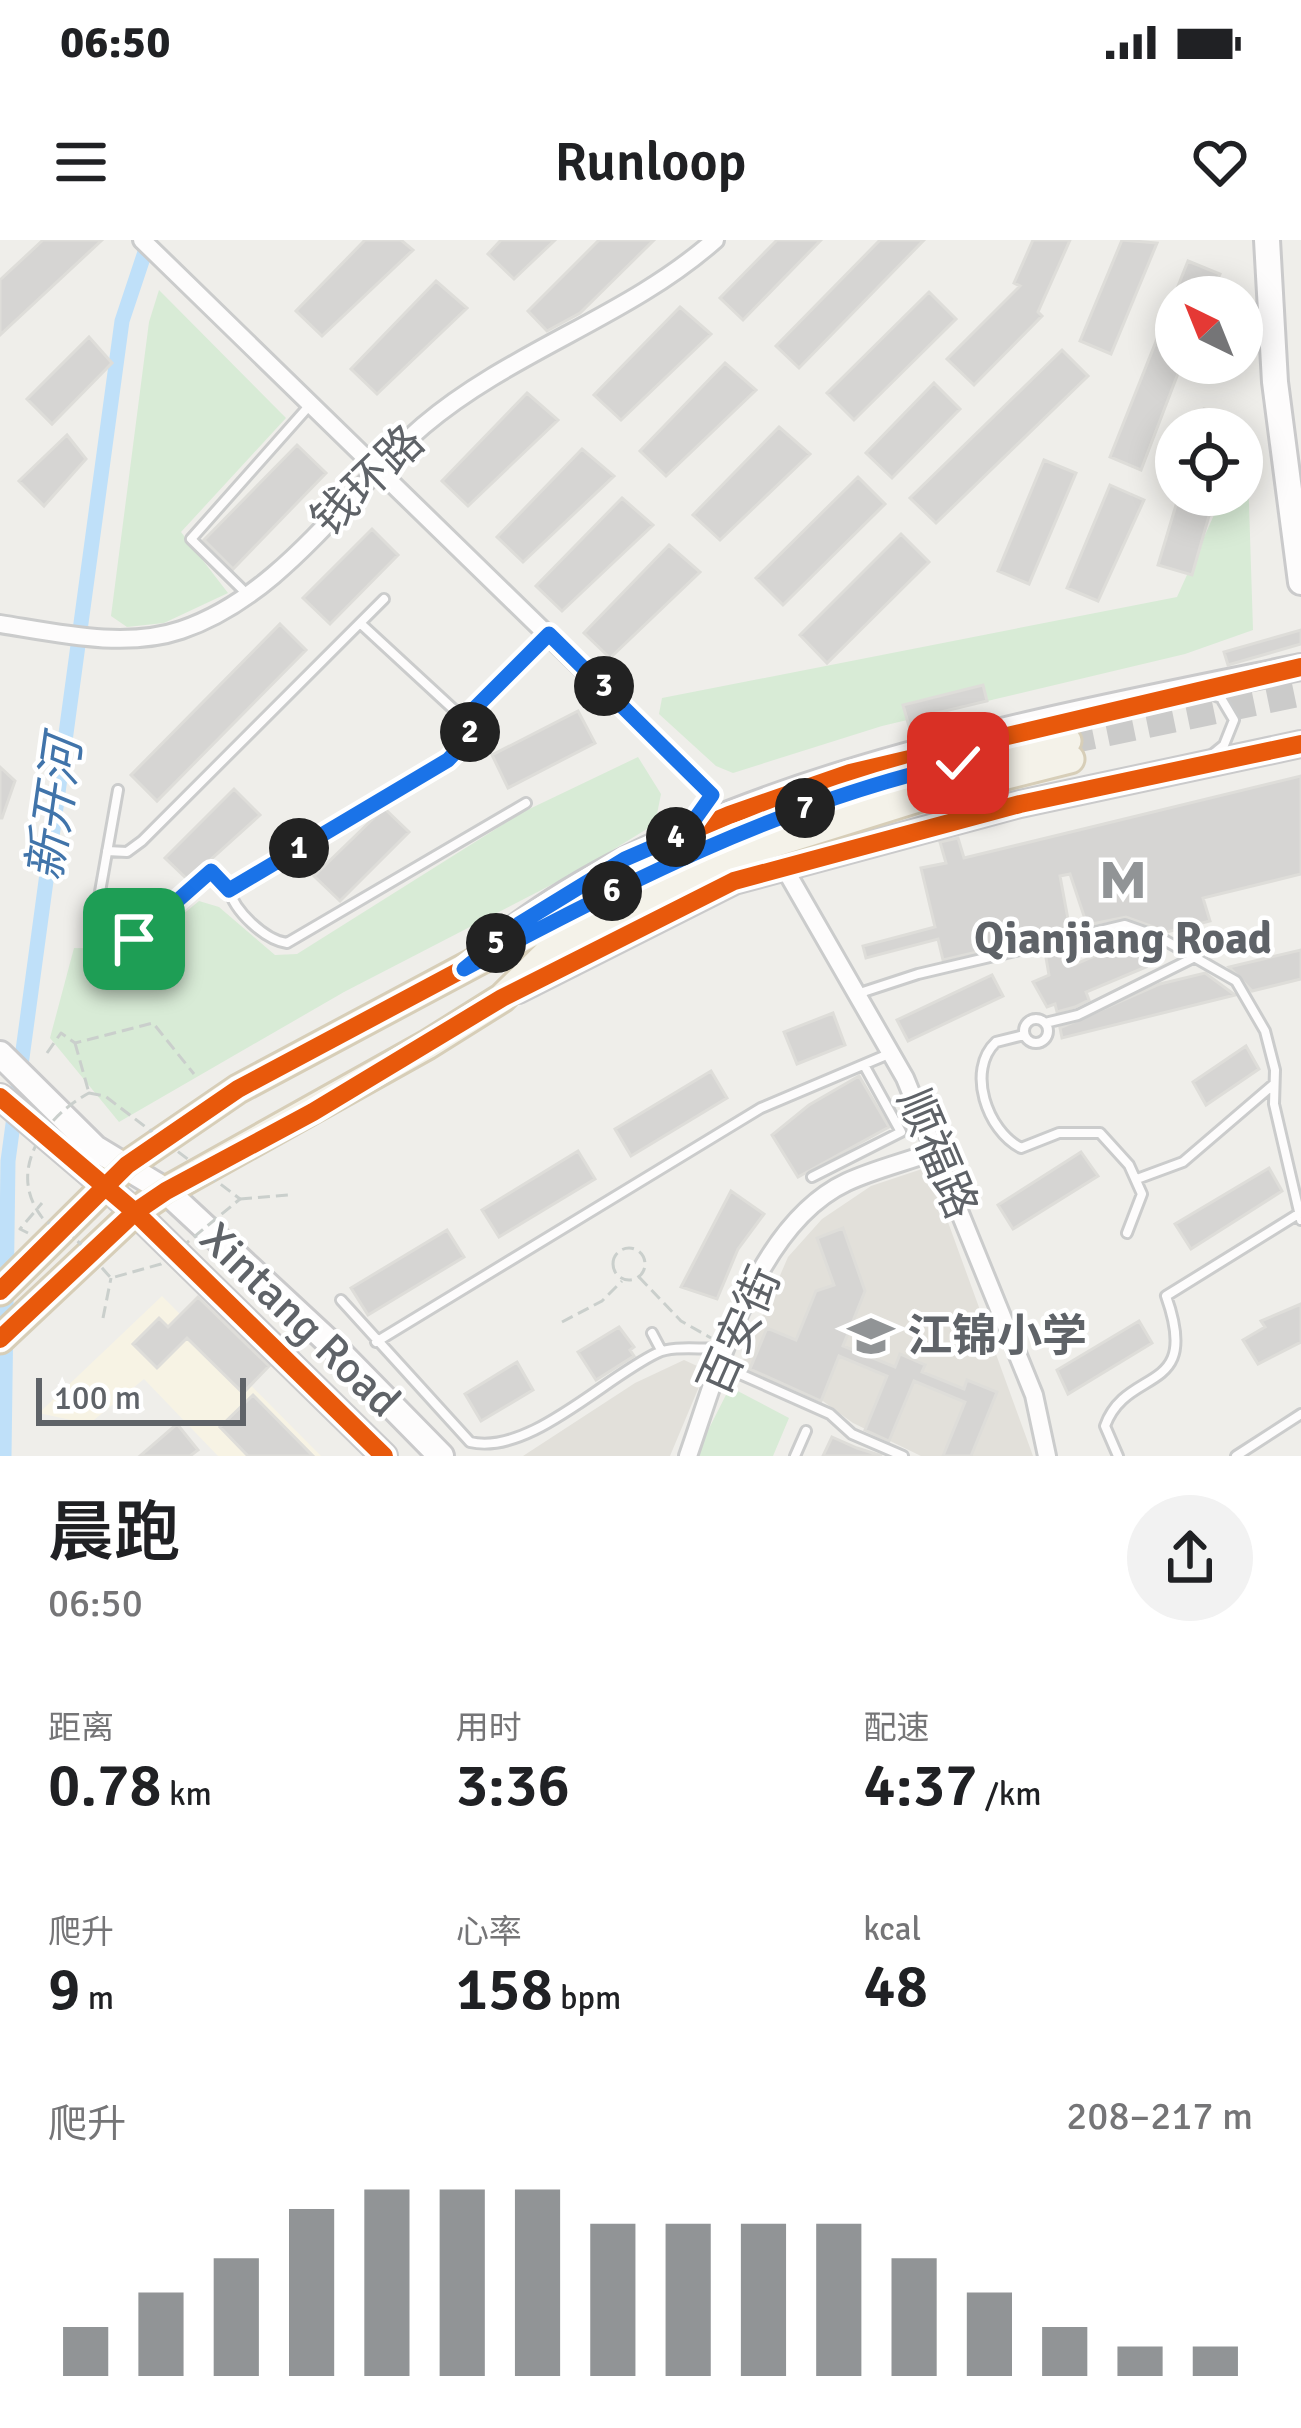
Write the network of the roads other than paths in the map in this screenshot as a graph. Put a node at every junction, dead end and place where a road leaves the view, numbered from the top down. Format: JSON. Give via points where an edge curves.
{"nodes":[{"id":1,"x":142,"y":240,"type":"edge"},
{"id":2,"x":681,"y":240,"type":"edge"},
{"id":3,"x":715,"y":240,"type":"edge"},
{"id":4,"x":1267,"y":240,"type":"edge"},
{"id":5,"x":698,"y":256,"type":"junction"},
{"id":6,"x":310,"y":405,"type":"junction"},
{"id":7,"x":377,"y":472,"type":"junction"},
{"id":8,"x":1301,"y":582,"type":"edge"},
{"id":9,"x":249,"y":597,"type":"junction"},
{"id":10,"x":384,"y":598,"type":"dead end"},
{"id":11,"x":359,"y":623,"type":"junction"},
{"id":12,"x":0,"y":624,"type":"edge"},
{"id":13,"x":549,"y":634,"type":"junction"},
{"id":14,"x":1301,"y":667,"type":"edge"},
{"id":15,"x":1197,"y":689,"type":"junction"},
{"id":16,"x":464,"y":719,"type":"junction"},
{"id":17,"x":1301,"y":744,"type":"edge"},
{"id":18,"x":1192,"y":769,"type":"junction"},
{"id":19,"x":118,"y":790,"type":"dead end"},
{"id":20,"x":712,"y":795,"type":"junction"},
{"id":21,"x":526,"y":803,"type":"dead end"},
{"id":22,"x":754,"y":806,"type":"junction"},
{"id":23,"x":685,"y":833,"type":"junction"},
{"id":24,"x":107,"y":850,"type":"junction"},
{"id":25,"x":786,"y":871,"type":"junction"},
{"id":26,"x":229,"y":890,"type":"junction"},
{"id":27,"x":1193,"y":958,"type":"junction"},
{"id":28,"x":464,"y":969,"type":"junction"},
{"id":29,"x":860,"y":993,"type":"junction"},
{"id":30,"x":502,"y":998,"type":"junction"},
{"id":31,"x":1045,"y":1023,"type":"junction"},
{"id":32,"x":1024,"y":1034,"type":"junction"},
{"id":33,"x":892,"y":1053,"type":"junction"},
{"id":34,"x":3,"y":1057,"type":"edge"},
{"id":35,"x":864,"y":1065,"type":"junction"},
{"id":36,"x":1274,"y":1084,"type":"junction"},
{"id":37,"x":0,"y":1097,"type":"edge"},
{"id":38,"x":935,"y":1151,"type":"junction"},
{"id":39,"x":128,"y":1165,"type":"junction"},
{"id":40,"x":812,"y":1177,"type":"dead end"},
{"id":41,"x":1137,"y":1179,"type":"junction"},
{"id":42,"x":166,"y":1191,"type":"junction"},
{"id":43,"x":106,"y":1192,"type":"junction"},
{"id":44,"x":135,"y":1212,"type":"junction"},
{"id":45,"x":1301,"y":1216,"type":"edge"},
{"id":46,"x":1127,"y":1233,"type":"dead end"},
{"id":47,"x":0,"y":1291,"type":"edge"},
{"id":48,"x":341,"y":1300,"type":"dead end"},
{"id":49,"x":7,"y":1332,"type":"edge"},
{"id":50,"x":652,"y":1334,"type":"dead end"},
{"id":51,"x":376,"y":1342,"type":"junction"},
{"id":52,"x":661,"y":1350,"type":"junction"},
{"id":53,"x":724,"y":1356,"type":"junction"},
{"id":54,"x":1301,"y":1414,"type":"edge"},
{"id":55,"x":806,"y":1431,"type":"dead end"},
{"id":56,"x":384,"y":1456,"type":"edge"},
{"id":57,"x":441,"y":1456,"type":"edge"},
{"id":58,"x":688,"y":1456,"type":"edge"},
{"id":59,"x":795,"y":1456,"type":"edge"},
{"id":60,"x":902,"y":1456,"type":"edge"},
{"id":61,"x":1047,"y":1456,"type":"edge"},
{"id":62,"x":1118,"y":1456,"type":"edge"},
{"id":63,"x":1236,"y":1456,"type":"edge"}],
"edges":[{"from":1,"to":6,"type":"street"},
{"from":2,"to":5,"type":"street"},
{"from":3,"to":5,"type":"street","name":"钱环路"},
{"from":4,"to":8,"type":"main road","via":[[1275,382]]},
{"from":5,"to":7,"type":"street","name":"钱环路","via":[[465,397]]},
{"from":6,"to":7,"type":"street"},
{"from":6,"to":9,"type":"lane","via":[[191,538]]},
{"from":7,"to":9,"type":"street","name":"钱环路"},
{"from":7,"to":13,"type":"street"},
{"from":9,"to":12,"type":"street","name":"钱环路","via":[[156,637]]},
{"from":10,"to":11,"type":"lane"},
{"from":11,"to":16,"type":"lane"},
{"from":11,"to":24,"type":"lane","via":[[142,841]]},
{"from":13,"to":16,"type":"lane"},
{"from":13,"to":20,"type":"street"},
{"from":14,"to":15,"type":"main road"},
{"from":15,"to":18,"type":"lane","via":[[1221,698],[1234,730]]},
{"from":15,"to":22,"type":"main road","via":[[850,773]]},
{"from":16,"to":26,"type":"lane","via":[[471,735],[448,760]]},
{"from":17,"to":18,"type":"main road"},
{"from":18,"to":25,"type":"main road","via":[[960,819]]},
{"from":19,"to":24,"type":"lane"},
{"from":20,"to":22,"type":"street"},
{"from":20,"to":23,"type":"street"},
{"from":21,"to":26,"type":"lane","via":[[287,943],[267,936]]},
{"from":22,"to":23,"type":"main road"},
{"from":23,"to":28,"type":"main road","via":[[590,880]]},
{"from":24,"to":26,"type":"lane","via":[[100,922],[118,939],[145,933],[211,871]]},
{"from":25,"to":29,"type":"street","name":"顺福路"},
{"from":25,"to":30,"type":"main road","via":[[734,881]]},
{"from":27,"to":29,"type":"lane","via":[[1125,925]]},
{"from":27,"to":31,"type":"lane"},
{"from":27,"to":36,"type":"lane","via":[[1236,981],[1265,1031]]},
{"from":28,"to":30,"type":"main road","via":[[683,855],[828,799],[893,778],[1069,750],[767,844],[668,887],[546,955]]},
{"from":28,"to":39,"type":"main road","via":[[238,1089]]},
{"from":29,"to":33,"type":"street","name":"顺福路"},
{"from":30,"to":42,"type":"main road"},
{"from":31,"to":32,"type":"lane","via":[[1033,1019]]},
{"from":31,"to":32,"type":"lane","via":[[1044,1040]]},
{"from":32,"to":41,"type":"lane","via":[[996,1042],[982,1065],[1000,1131],[1021,1148],[1059,1133],[1100,1133]]},
{"from":33,"to":35,"type":"lane"},
{"from":33,"to":38,"type":"street","name":"顺福路"},
{"from":34,"to":39,"type":"main road","name":"Xintang Road","via":[[95,1148]]},
{"from":35,"to":40,"type":"lane","via":[[901,1132]]},
{"from":35,"to":51,"type":"lane","via":[[761,1108]]},
{"from":36,"to":41,"type":"lane","via":[[1183,1162]]},
{"from":36,"to":45,"type":"lane"},
{"from":37,"to":43,"type":"main road","name":"Xintang Road"},
{"from":38,"to":53,"type":"street","name":"百安街","via":[[844,1184],[803,1216],[754,1279]]},
{"from":38,"to":61,"type":"street","name":"顺福路","via":[[1034,1395]]},
{"from":39,"to":42,"type":"main road","name":"Xintang Road"},
{"from":39,"to":43,"type":"main road"},
{"from":41,"to":46,"type":"lane","via":[[1142,1194]]},
{"from":42,"to":44,"type":"main road"},
{"from":42,"to":57,"type":"main road","name":"Xintang Road"},
{"from":43,"to":44,"type":"main road","name":"Xintang Road"},
{"from":43,"to":47,"type":"main road","via":[[22,1260]]},
{"from":44,"to":49,"type":"main road"},
{"from":44,"to":56,"type":"main road","name":"Xintang Road"},
{"from":45,"to":62,"type":"lane","via":[[1166,1296],[1175,1352],[1158,1377],[1109,1415],[1108,1439]]},
{"from":48,"to":51,"type":"lane"},
{"from":50,"to":52,"type":"lane"},
{"from":51,"to":52,"type":"lane","via":[[470,1442],[488,1449],[528,1437]]},
{"from":52,"to":53,"type":"lane"},
{"from":53,"to":58,"type":"street","name":"百安街"},
{"from":53,"to":60,"type":"lane"},
{"from":54,"to":63,"type":"lane"},
{"from":55,"to":59,"type":"lane"}]}
